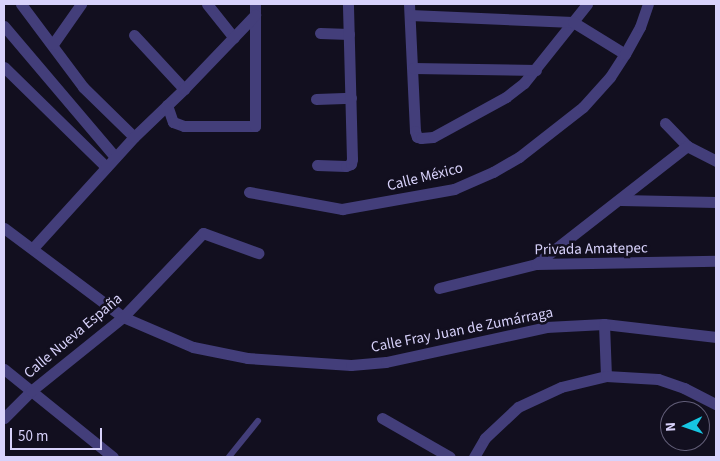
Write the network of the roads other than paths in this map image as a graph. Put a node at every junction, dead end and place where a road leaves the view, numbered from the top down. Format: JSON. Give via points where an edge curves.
{"nodes":[{"id":1,"x":21,"y":4,"type":"edge"},
{"id":2,"x":81,"y":4,"type":"edge"},
{"id":3,"x":206,"y":4,"type":"edge"},
{"id":4,"x":348,"y":4,"type":"edge"},
{"id":5,"x":587,"y":4,"type":"edge"},
{"id":6,"x":648,"y":4,"type":"edge"},
{"id":7,"x":255,"y":9,"type":"edge"},
{"id":8,"x":410,"y":9,"type":"edge"},
{"id":9,"x":573,"y":22,"type":"junction"},
{"id":10,"x":4,"y":26,"type":"edge"},
{"id":11,"x":320,"y":33,"type":"dead end"},
{"id":12,"x":134,"y":34,"type":"dead end"},
{"id":13,"x":349,"y":34,"type":"junction"},
{"id":14,"x":234,"y":38,"type":"junction"},
{"id":15,"x":53,"y":44,"type":"junction"},
{"id":16,"x":625,"y":54,"type":"junction"},
{"id":17,"x":4,"y":67,"type":"edge"},
{"id":18,"x":413,"y":68,"type":"junction"},
{"id":19,"x":536,"y":70,"type":"junction"},
{"id":20,"x":184,"y":89,"type":"junction"},
{"id":21,"x":351,"y":98,"type":"junction"},
{"id":22,"x":316,"y":99,"type":"dead end"},
{"id":23,"x":166,"y":105,"type":"junction"},
{"id":24,"x":665,"y":124,"type":"dead end"},
{"id":25,"x":134,"y":136,"type":"junction"},
{"id":26,"x":687,"y":146,"type":"junction"},
{"id":27,"x":115,"y":157,"type":"junction"},
{"id":28,"x":716,"y":161,"type":"edge"},
{"id":29,"x":317,"y":165,"type":"dead end"},
{"id":30,"x":106,"y":167,"type":"junction"},
{"id":31,"x":249,"y":192,"type":"dead end"},
{"id":32,"x":621,"y":200,"type":"junction"},
{"id":33,"x":716,"y":202,"type":"edge"},
{"id":34,"x":4,"y":228,"type":"edge"},
{"id":35,"x":33,"y":248,"type":"junction"},
{"id":36,"x":258,"y":253,"type":"dead end"},
{"id":37,"x":716,"y":261,"type":"edge"},
{"id":38,"x":536,"y":264,"type":"junction"},
{"id":39,"x":439,"y":288,"type":"dead end"},
{"id":40,"x":123,"y":317,"type":"junction"},
{"id":41,"x":604,"y":324,"type":"junction"},
{"id":42,"x":716,"y":338,"type":"edge"},
{"id":43,"x":4,"y":369,"type":"edge"},
{"id":44,"x":606,"y":376,"type":"junction"},
{"id":45,"x":31,"y":391,"type":"junction"},
{"id":46,"x":716,"y":404,"type":"edge"},
{"id":47,"x":4,"y":418,"type":"edge"},
{"id":48,"x":382,"y":418,"type":"dead end"},
{"id":49,"x":258,"y":421,"type":"dead end"},
{"id":50,"x":109,"y":456,"type":"edge"},
{"id":51,"x":478,"y":456,"type":"edge"},
{"id":52,"x":229,"y":457,"type":"edge"},
{"id":53,"x":450,"y":457,"type":"edge"}],
"edges":[{"from":1,"to":15,"type":"street"},
{"from":2,"to":15,"type":"street"},
{"from":3,"to":14,"type":"street"},
{"from":4,"to":13,"type":"street"},
{"from":5,"to":9,"type":"street"},
{"from":6,"to":16,"type":"street","name":"Calle México"},
{"from":7,"to":14,"type":"street"},
{"from":7,"to":23,"type":"street","via":[[255,126],[184,126],[173,122]]},
{"from":8,"to":9,"type":"street"},
{"from":8,"to":18,"type":"street"},
{"from":9,"to":16,"type":"street"},
{"from":9,"to":19,"type":"street"},
{"from":10,"to":27,"type":"street"},
{"from":11,"to":13,"type":"street"},
{"from":12,"to":20,"type":"street"},
{"from":13,"to":21,"type":"street"},
{"from":14,"to":20,"type":"street"},
{"from":15,"to":25,"type":"street","via":[[83,87]]},
{"from":16,"to":31,"type":"street","name":"Calle México","via":[[610,77],[583,107],[548,135],[519,157],[454,188],[342,209]]},
{"from":17,"to":30,"type":"street"},
{"from":18,"to":19,"type":"street"},
{"from":18,"to":19,"type":"street","via":[[417,136],[433,137],[506,97]]},
{"from":20,"to":23,"type":"street"},
{"from":21,"to":22,"type":"street"},
{"from":21,"to":29,"type":"street","via":[[351,164]]},
{"from":23,"to":25,"type":"street"},
{"from":24,"to":26,"type":"street"},
{"from":25,"to":27,"type":"street"},
{"from":26,"to":28,"type":"street"},
{"from":26,"to":32,"type":"street"},
{"from":27,"to":30,"type":"street"},
{"from":30,"to":35,"type":"street"},
{"from":32,"to":33,"type":"street"},
{"from":32,"to":38,"type":"street"},
{"from":34,"to":35,"type":"street","name":"Calle Fray Juan de Zumárraga"},
{"from":35,"to":40,"type":"street","name":"Calle Fray Juan de Zumárraga"},
{"from":36,"to":40,"type":"street","name":"Calle Nueva España","via":[[202,233]]},
{"from":37,"to":38,"type":"street","name":"Privada Amatepec"},
{"from":38,"to":39,"type":"street","name":"Privada Amatepec"},
{"from":40,"to":41,"type":"street","name":"Calle Fray Juan de Zumárraga","via":[[192,347],[247,358],[351,365],[405,359],[546,327]]},
{"from":40,"to":45,"type":"street","name":"Calle Nueva España"},
{"from":41,"to":42,"type":"street","name":"Calle Fray Juan de Zumárraga"},
{"from":41,"to":44,"type":"street"},
{"from":43,"to":45,"type":"street"},
{"from":44,"to":46,"type":"street","via":[[658,379]]},
{"from":44,"to":51,"type":"street","via":[[561,387],[518,407],[500,420],[485,438]]},
{"from":45,"to":47,"type":"street","name":"Calle Nueva España"},
{"from":45,"to":50,"type":"street"},
{"from":48,"to":53,"type":"street"},
{"from":49,"to":52,"type":"lane"}]}
